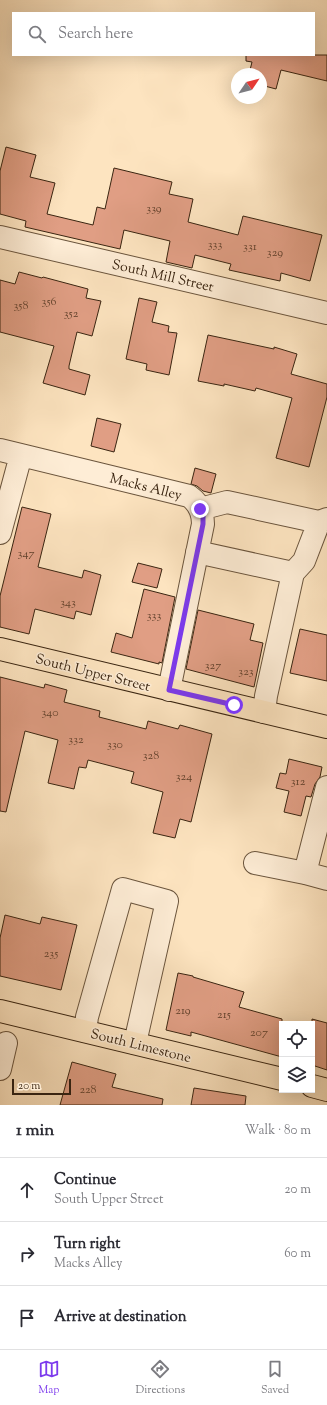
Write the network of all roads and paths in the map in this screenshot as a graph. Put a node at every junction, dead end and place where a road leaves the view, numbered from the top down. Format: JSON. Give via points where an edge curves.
{"nodes":[{"id":1,"x":0,"y":237,"type":"edge"},
{"id":2,"x":327,"y":313,"type":"edge"},
{"id":3,"x":0,"y":450,"type":"edge"},
{"id":4,"x":21,"y":456,"type":"junction"},
{"id":5,"x":200,"y":509,"type":"junction"},
{"id":6,"x":323,"y":521,"type":"edge"},
{"id":7,"x":0,"y":533,"type":"edge"},
{"id":8,"x":197,"y":552,"type":"junction"},
{"id":9,"x":293,"y":573,"type":"junction"},
{"id":10,"x":0,"y":649,"type":"edge"},
{"id":11,"x":169,"y":690,"type":"junction"},
{"id":12,"x":264,"y":712,"type":"junction"},
{"id":13,"x":327,"y":727,"type":"edge"},
{"id":14,"x":327,"y":787,"type":"edge"},
{"id":15,"x":255,"y":863,"type":"dead end"},
{"id":16,"x":306,"y":873,"type":"junction"},
{"id":17,"x":327,"y":879,"type":"edge"},
{"id":18,"x":0,"y":1011,"type":"edge"},
{"id":19,"x":85,"y":1031,"type":"junction"},
{"id":20,"x":6,"y":1043,"type":"dead end"},
{"id":21,"x":134,"y":1044,"type":"junction"},
{"id":22,"x":0,"y":1069,"type":"edge"},
{"id":23,"x":279,"y":1078,"type":"edge"},
{"id":24,"x":315,"y":1087,"type":"edge"},
{"id":25,"x":327,"y":1090,"type":"edge"}],
"edges":[{"from":1,"to":2,"type":"street","name":"South Mill Street"},
{"from":3,"to":4,"type":"street","name":"Macks Alley"},
{"from":4,"to":5,"type":"street","name":"Macks Alley","via":[[189,496]]},
{"from":4,"to":7,"type":"street"},
{"from":5,"to":6,"type":"street","via":[[227,502]]},
{"from":5,"to":8,"type":"street","name":"Macks Alley","via":[[203,524]]},
{"from":6,"to":9,"type":"street","via":[[304,561]]},
{"from":8,"to":9,"type":"street"},
{"from":8,"to":11,"type":"street","name":"Macks Alley"},
{"from":9,"to":12,"type":"street"},
{"from":10,"to":11,"type":"main road","name":"South Upper Street"},
{"from":11,"to":12,"type":"main road","name":"South Upper Street"},
{"from":12,"to":13,"type":"main road","name":"South Upper Street"},
{"from":14,"to":16,"type":"street"},
{"from":15,"to":16,"type":"street"},
{"from":16,"to":17,"type":"street"},
{"from":18,"to":19,"type":"main road","name":"South Limestone"},
{"from":19,"to":21,"type":"main road","name":"South Limestone"},
{"from":19,"to":21,"type":"street","via":[[123,889],[167,901]]},
{"from":20,"to":22,"type":"street"},
{"from":21,"to":23,"type":"main road","name":"South Limestone"},
{"from":24,"to":25,"type":"main road"}]}
